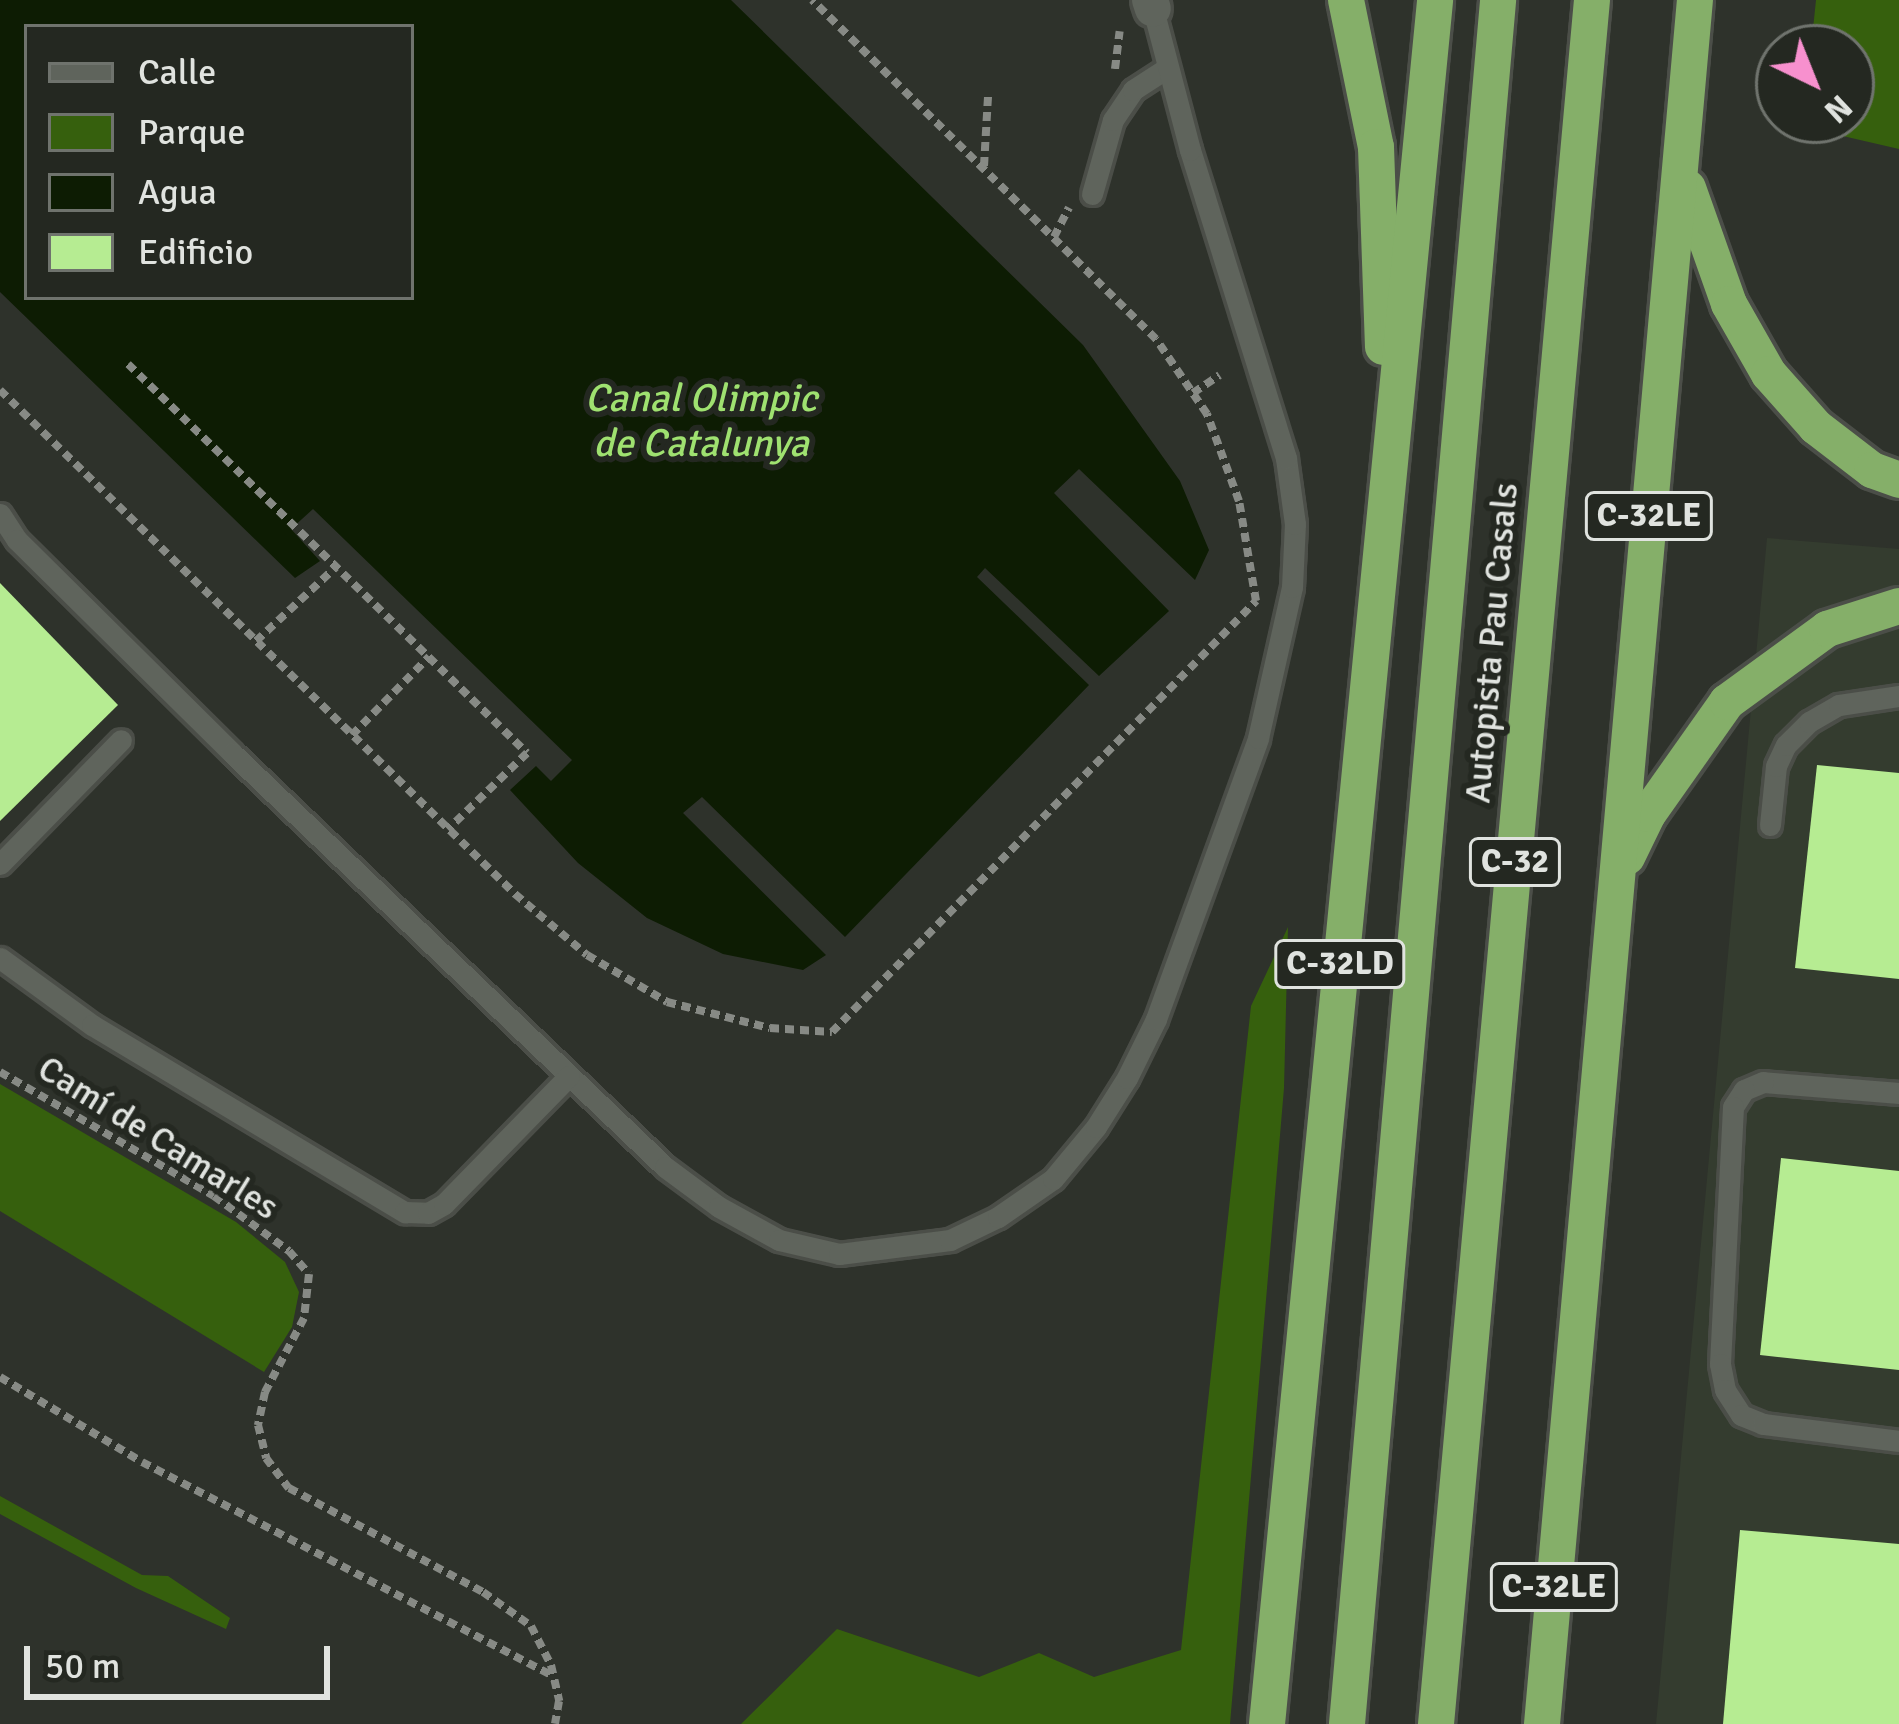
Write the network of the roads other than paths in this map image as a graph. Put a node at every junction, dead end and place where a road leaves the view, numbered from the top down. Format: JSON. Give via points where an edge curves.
{"nodes":[{"id":1,"x":1346,"y":0,"type":"edge"},
{"id":2,"x":1435,"y":0,"type":"edge"},
{"id":3,"x":1498,"y":0,"type":"edge"},
{"id":4,"x":1592,"y":0,"type":"edge"},
{"id":5,"x":1695,"y":0,"type":"edge"},
{"id":6,"x":1152,"y":3,"type":"edge"},
{"id":7,"x":1168,"y":68,"type":"junction"},
{"id":8,"x":1682,"y":155,"type":"junction"},
{"id":9,"x":1092,"y":194,"type":"dead end"},
{"id":10,"x":1899,"y":480,"type":"edge"},
{"id":11,"x":1384,"y":512,"type":"junction"},
{"id":12,"x":0,"y":514,"type":"edge"},
{"id":13,"x":1899,"y":606,"type":"edge"},
{"id":14,"x":1899,"y":696,"type":"edge"},
{"id":15,"x":121,"y":740,"type":"dead end"},
{"id":16,"x":1770,"y":826,"type":"dead end"},
{"id":17,"x":0,"y":864,"type":"edge"},
{"id":18,"x":1618,"y":876,"type":"junction"},
{"id":19,"x":0,"y":958,"type":"edge"},
{"id":20,"x":569,"y":1076,"type":"junction"},
{"id":21,"x":1899,"y":1093,"type":"edge"},
{"id":22,"x":1899,"y":1441,"type":"edge"},
{"id":23,"x":1267,"y":1724,"type":"edge"},
{"id":24,"x":1347,"y":1724,"type":"edge"},
{"id":25,"x":1436,"y":1724,"type":"edge"},
{"id":26,"x":1542,"y":1724,"type":"edge"}],
"edges":[{"from":1,"to":11,"type":"highway","via":[[1376,148]]},
{"from":2,"to":11,"type":"highway","number":"C-32LD"},
{"from":3,"to":24,"type":"highway","name":"Autopista Pau Casals","number":"C-32"},
{"from":4,"to":25,"type":"highway","name":"Autopista Pau Casals","number":"C-32"},
{"from":5,"to":8,"type":"highway","number":"C-32LE"},
{"from":6,"to":7,"type":"lane"},
{"from":7,"to":9,"type":"lane","via":[[1133,90],[1113,120]]},
{"from":7,"to":20,"type":"lane","via":[[1286,458],[1295,524],[1292,587],[1258,738],[1127,1078],[1053,1179],[998,1217],[950,1240],[839,1254],[778,1240],[719,1207],[664,1167]]},
{"from":8,"to":10,"type":"highway","via":[[1699,232],[1769,374],[1816,427],[1872,470]]},
{"from":8,"to":18,"type":"highway","number":"C-32LE"},
{"from":11,"to":23,"type":"highway","number":"C-32LD"},
{"from":12,"to":20,"type":"lane","via":[[177,699]]},
{"from":13,"to":18,"type":"highway","via":[[1827,629],[1727,702],[1648,814]]},
{"from":14,"to":16,"type":"lane","via":[[1839,706],[1786,745]]},
{"from":15,"to":17,"type":"lane"},
{"from":18,"to":26,"type":"highway","number":"C-32LE"},
{"from":19,"to":20,"type":"lane","via":[[141,1056],[405,1211],[428,1213],[444,1204]]},
{"from":21,"to":22,"type":"lane","via":[[1763,1082],[1744,1090],[1733,1107],[1720,1364],[1741,1414],[1762,1424]]}]}
